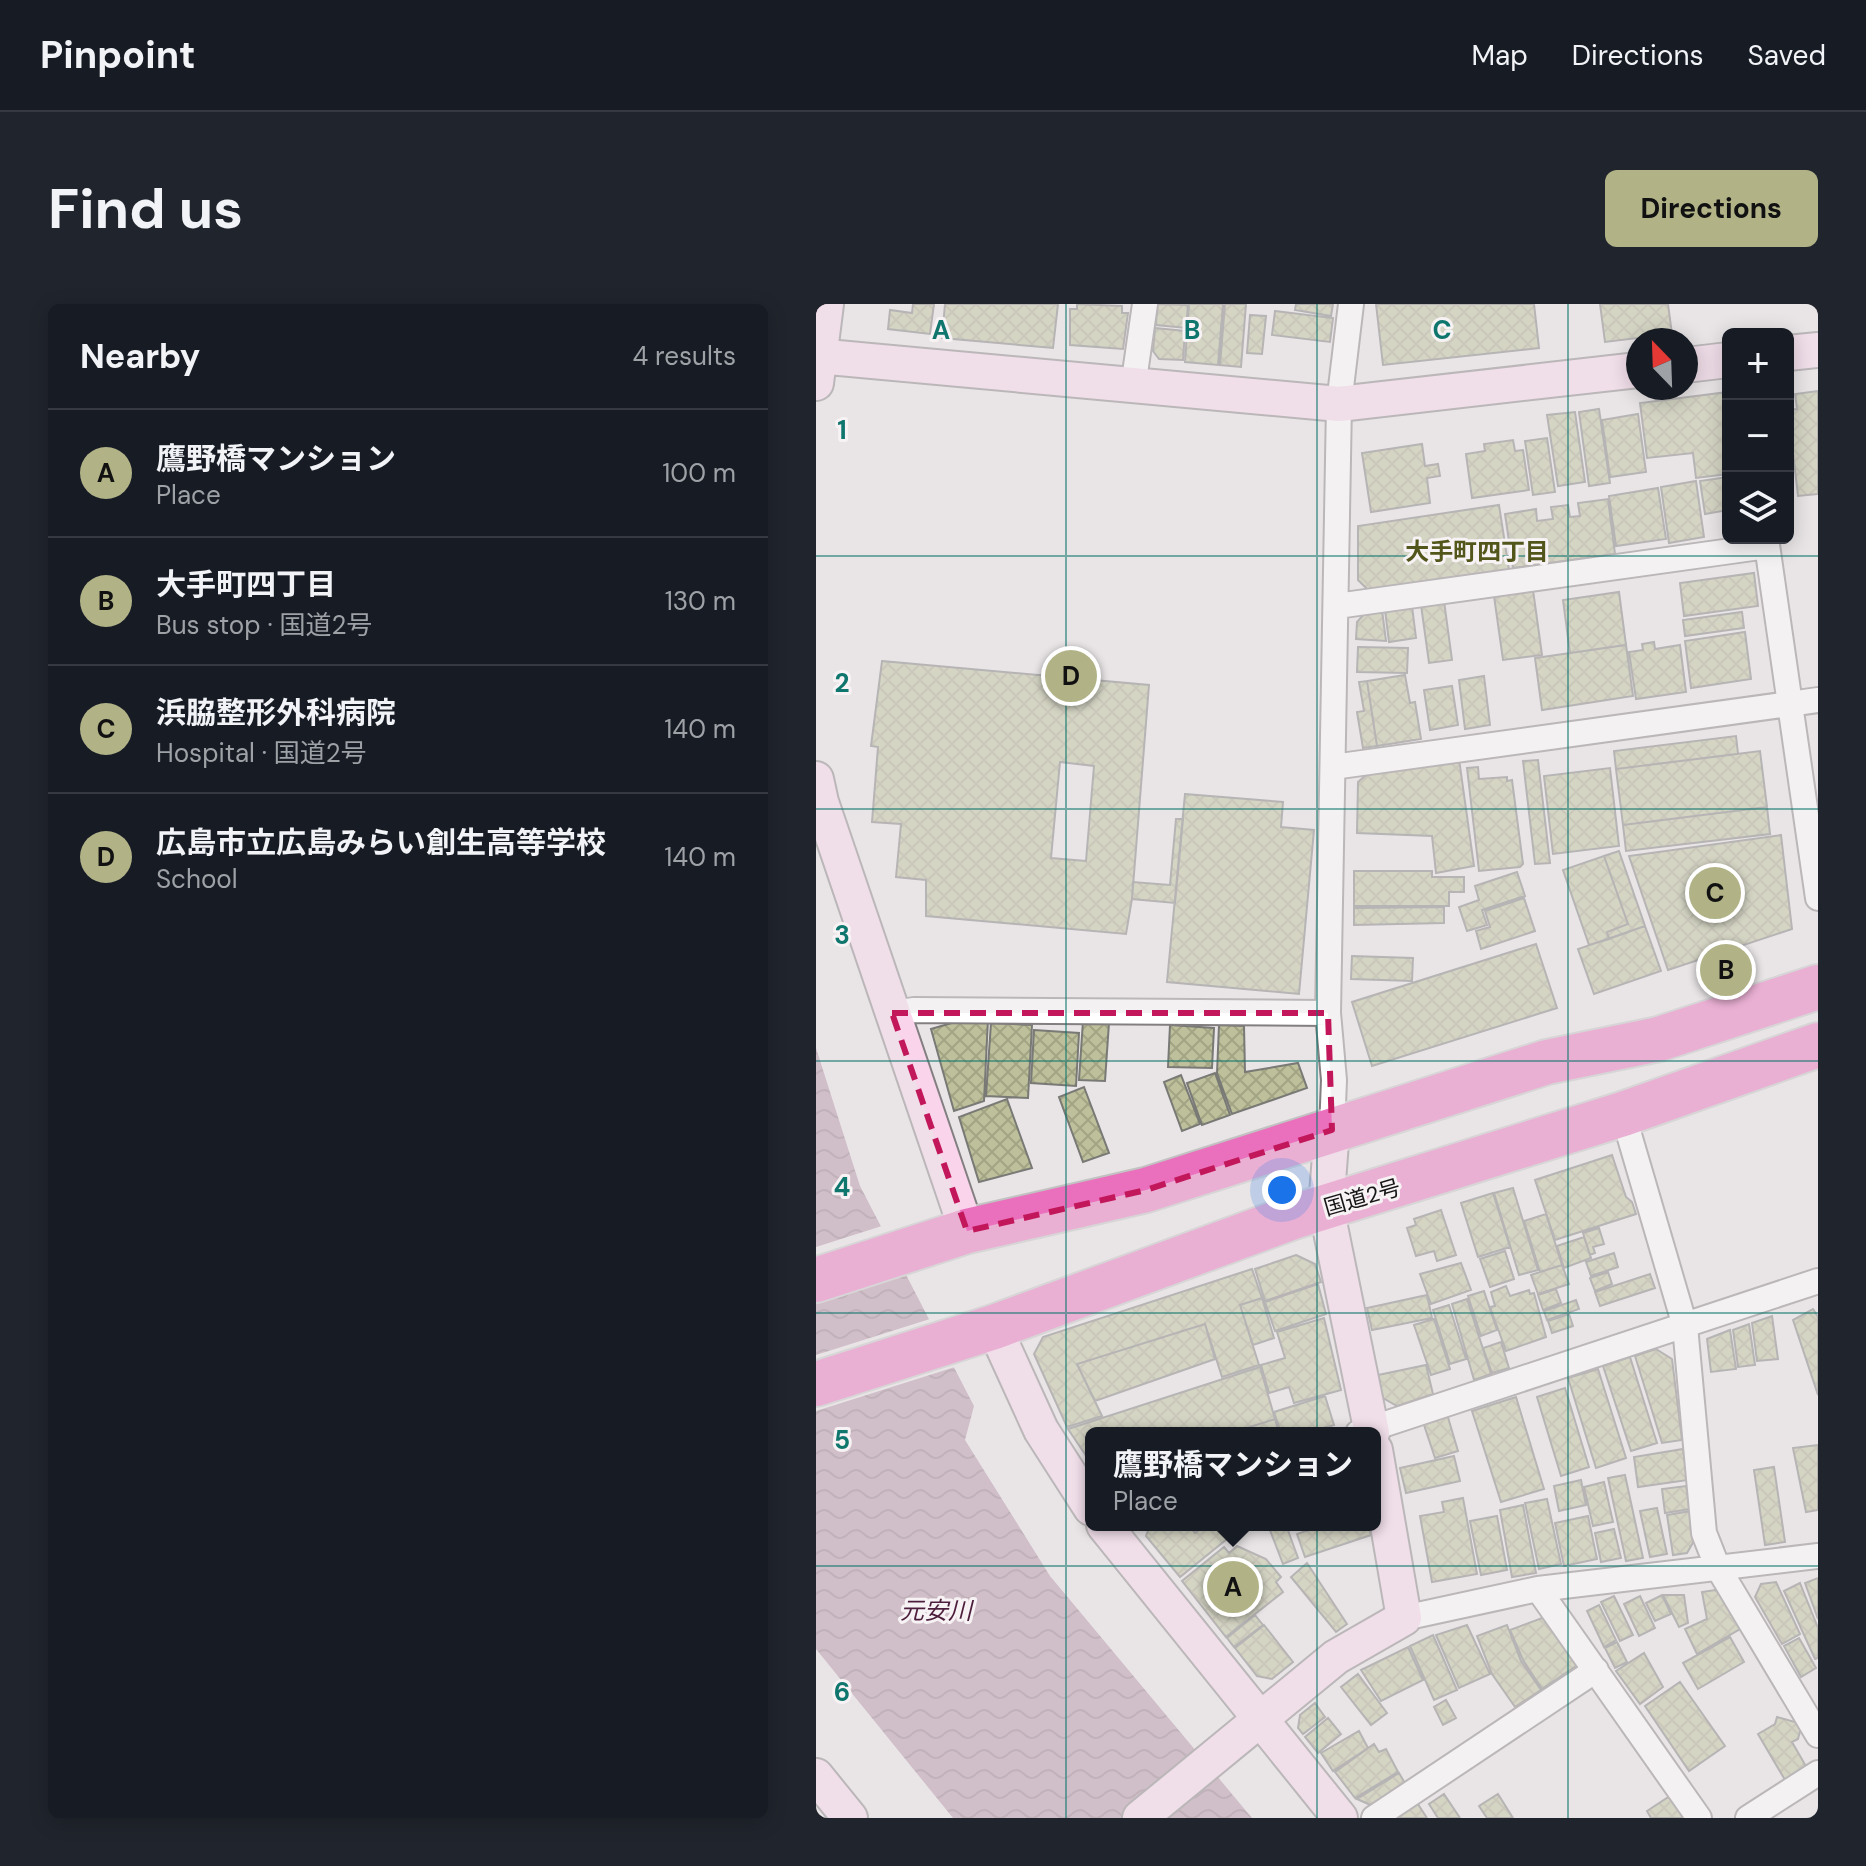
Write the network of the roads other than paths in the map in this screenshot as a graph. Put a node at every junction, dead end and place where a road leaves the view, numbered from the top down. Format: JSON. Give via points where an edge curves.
{"nodes":[{"id":1,"x":826,"y":304,"type":"edge"},
{"id":2,"x":1145,"y":304,"type":"edge"},
{"id":3,"x":1351,"y":304,"type":"edge"},
{"id":4,"x":1818,"y":350,"type":"edge"},
{"id":5,"x":1794,"y":352,"type":"edge"},
{"id":6,"x":1722,"y":361,"type":"edge"},
{"id":7,"x":1698,"y":364,"type":"edge"},
{"id":8,"x":817,"y":365,"type":"edge"},
{"id":9,"x":1626,"y":371,"type":"edge"},
{"id":10,"x":1133,"y":387,"type":"junction"},
{"id":11,"x":1339,"y":404,"type":"junction"},
{"id":12,"x":1754,"y":544,"type":"edge"},
{"id":13,"x":1767,"y":544,"type":"edge"},
{"id":14,"x":1337,"y":606,"type":"junction"},
{"id":15,"x":1818,"y":700,"type":"edge"},
{"id":16,"x":1790,"y":704,"type":"junction"},
{"id":17,"x":1333,"y":767,"type":"junction"},
{"id":18,"x":816,"y":779,"type":"edge"},
{"id":19,"x":1818,"y":898,"type":"edge"},
{"id":20,"x":1818,"y":987,"type":"edge"},
{"id":21,"x":892,"y":1013,"type":"junction"},
{"id":22,"x":1328,"y":1013,"type":"junction"},
{"id":23,"x":1818,"y":1045,"type":"edge"},
{"id":24,"x":1623,"y":1114,"type":"junction"},
{"id":25,"x":1332,"y":1130,"type":"junction"},
{"id":26,"x":1326,"y":1207,"type":"junction"},
{"id":27,"x":967,"y":1231,"type":"junction"},
{"id":28,"x":816,"y":1280,"type":"edge"},
{"id":29,"x":1818,"y":1281,"type":"edge"},
{"id":30,"x":1685,"y":1326,"type":"junction"},
{"id":31,"x":994,"y":1327,"type":"junction"},
{"id":32,"x":816,"y":1384,"type":"edge"},
{"id":33,"x":1367,"y":1427,"type":"edge"},
{"id":34,"x":1381,"y":1432,"type":"edge"},
{"id":35,"x":1381,"y":1498,"type":"edge"},
{"id":36,"x":1085,"y":1499,"type":"edge"},
{"id":37,"x":1109,"y":1531,"type":"edge"},
{"id":38,"x":1818,"y":1556,"type":"edge"},
{"id":39,"x":1717,"y":1566,"type":"junction"},
{"id":40,"x":1538,"y":1589,"type":"junction"},
{"id":41,"x":1404,"y":1618,"type":"junction"},
{"id":42,"x":1596,"y":1670,"type":"junction"},
{"id":43,"x":1259,"y":1721,"type":"junction"},
{"id":44,"x":1818,"y":1735,"type":"edge"},
{"id":45,"x":1818,"y":1773,"type":"edge"},
{"id":46,"x":816,"y":1776,"type":"edge"},
{"id":47,"x":850,"y":1818,"type":"edge"},
{"id":48,"x":1140,"y":1818,"type":"edge"},
{"id":49,"x":1340,"y":1818,"type":"edge"},
{"id":50,"x":1374,"y":1818,"type":"edge"},
{"id":51,"x":1699,"y":1818,"type":"edge"},
{"id":52,"x":1748,"y":1818,"type":"edge"}],
"edges":[{"from":1,"to":8,"type":"street"},
{"from":2,"to":10,"type":"street"},
{"from":3,"to":11,"type":"street"},
{"from":4,"to":5,"type":"street"},
{"from":6,"to":7,"type":"street"},
{"from":8,"to":10,"type":"street"},
{"from":9,"to":11,"type":"street"},
{"from":10,"to":11,"type":"street"},
{"from":11,"to":14,"type":"street"},
{"from":12,"to":14,"type":"street"},
{"from":13,"to":16,"type":"street"},
{"from":14,"to":17,"type":"street"},
{"from":15,"to":16,"type":"street"},
{"from":16,"to":17,"type":"street"},
{"from":16,"to":19,"type":"street"},
{"from":17,"to":22,"type":"street"},
{"from":18,"to":21,"type":"street"},
{"from":20,"to":25,"type":"highway","via":[[1659,1039],[1547,1062]]},
{"from":21,"to":22,"type":"street"},
{"from":21,"to":27,"type":"street"},
{"from":22,"to":25,"type":"street"},
{"from":23,"to":24,"type":"highway","name":"国道2号"},
{"from":24,"to":26,"type":"highway","name":"国道2号"},
{"from":24,"to":30,"type":"street"},
{"from":25,"to":26,"type":"street"},
{"from":25,"to":27,"type":"highway","via":[[1146,1190]]},
{"from":26,"to":31,"type":"highway","name":"国道2号"},
{"from":26,"to":33,"type":"street"},
{"from":27,"to":28,"type":"highway"},
{"from":29,"to":30,"type":"street"},
{"from":30,"to":34,"type":"street"},
{"from":30,"to":39,"type":"street","via":[[1704,1533]]},
{"from":31,"to":32,"type":"highway","name":"国道2号"},
{"from":31,"to":36,"type":"street","via":[[1041,1430]]},
{"from":35,"to":41,"type":"street"},
{"from":37,"to":43,"type":"street"},
{"from":38,"to":39,"type":"street"},
{"from":39,"to":40,"type":"street"},
{"from":39,"to":44,"type":"street"},
{"from":40,"to":41,"type":"street"},
{"from":40,"to":42,"type":"street"},
{"from":41,"to":43,"type":"street","via":[[1336,1657]]},
{"from":42,"to":50,"type":"street"},
{"from":42,"to":51,"type":"street"},
{"from":43,"to":48,"type":"street"},
{"from":43,"to":49,"type":"street"},
{"from":45,"to":52,"type":"street"},
{"from":46,"to":47,"type":"street"}]}
